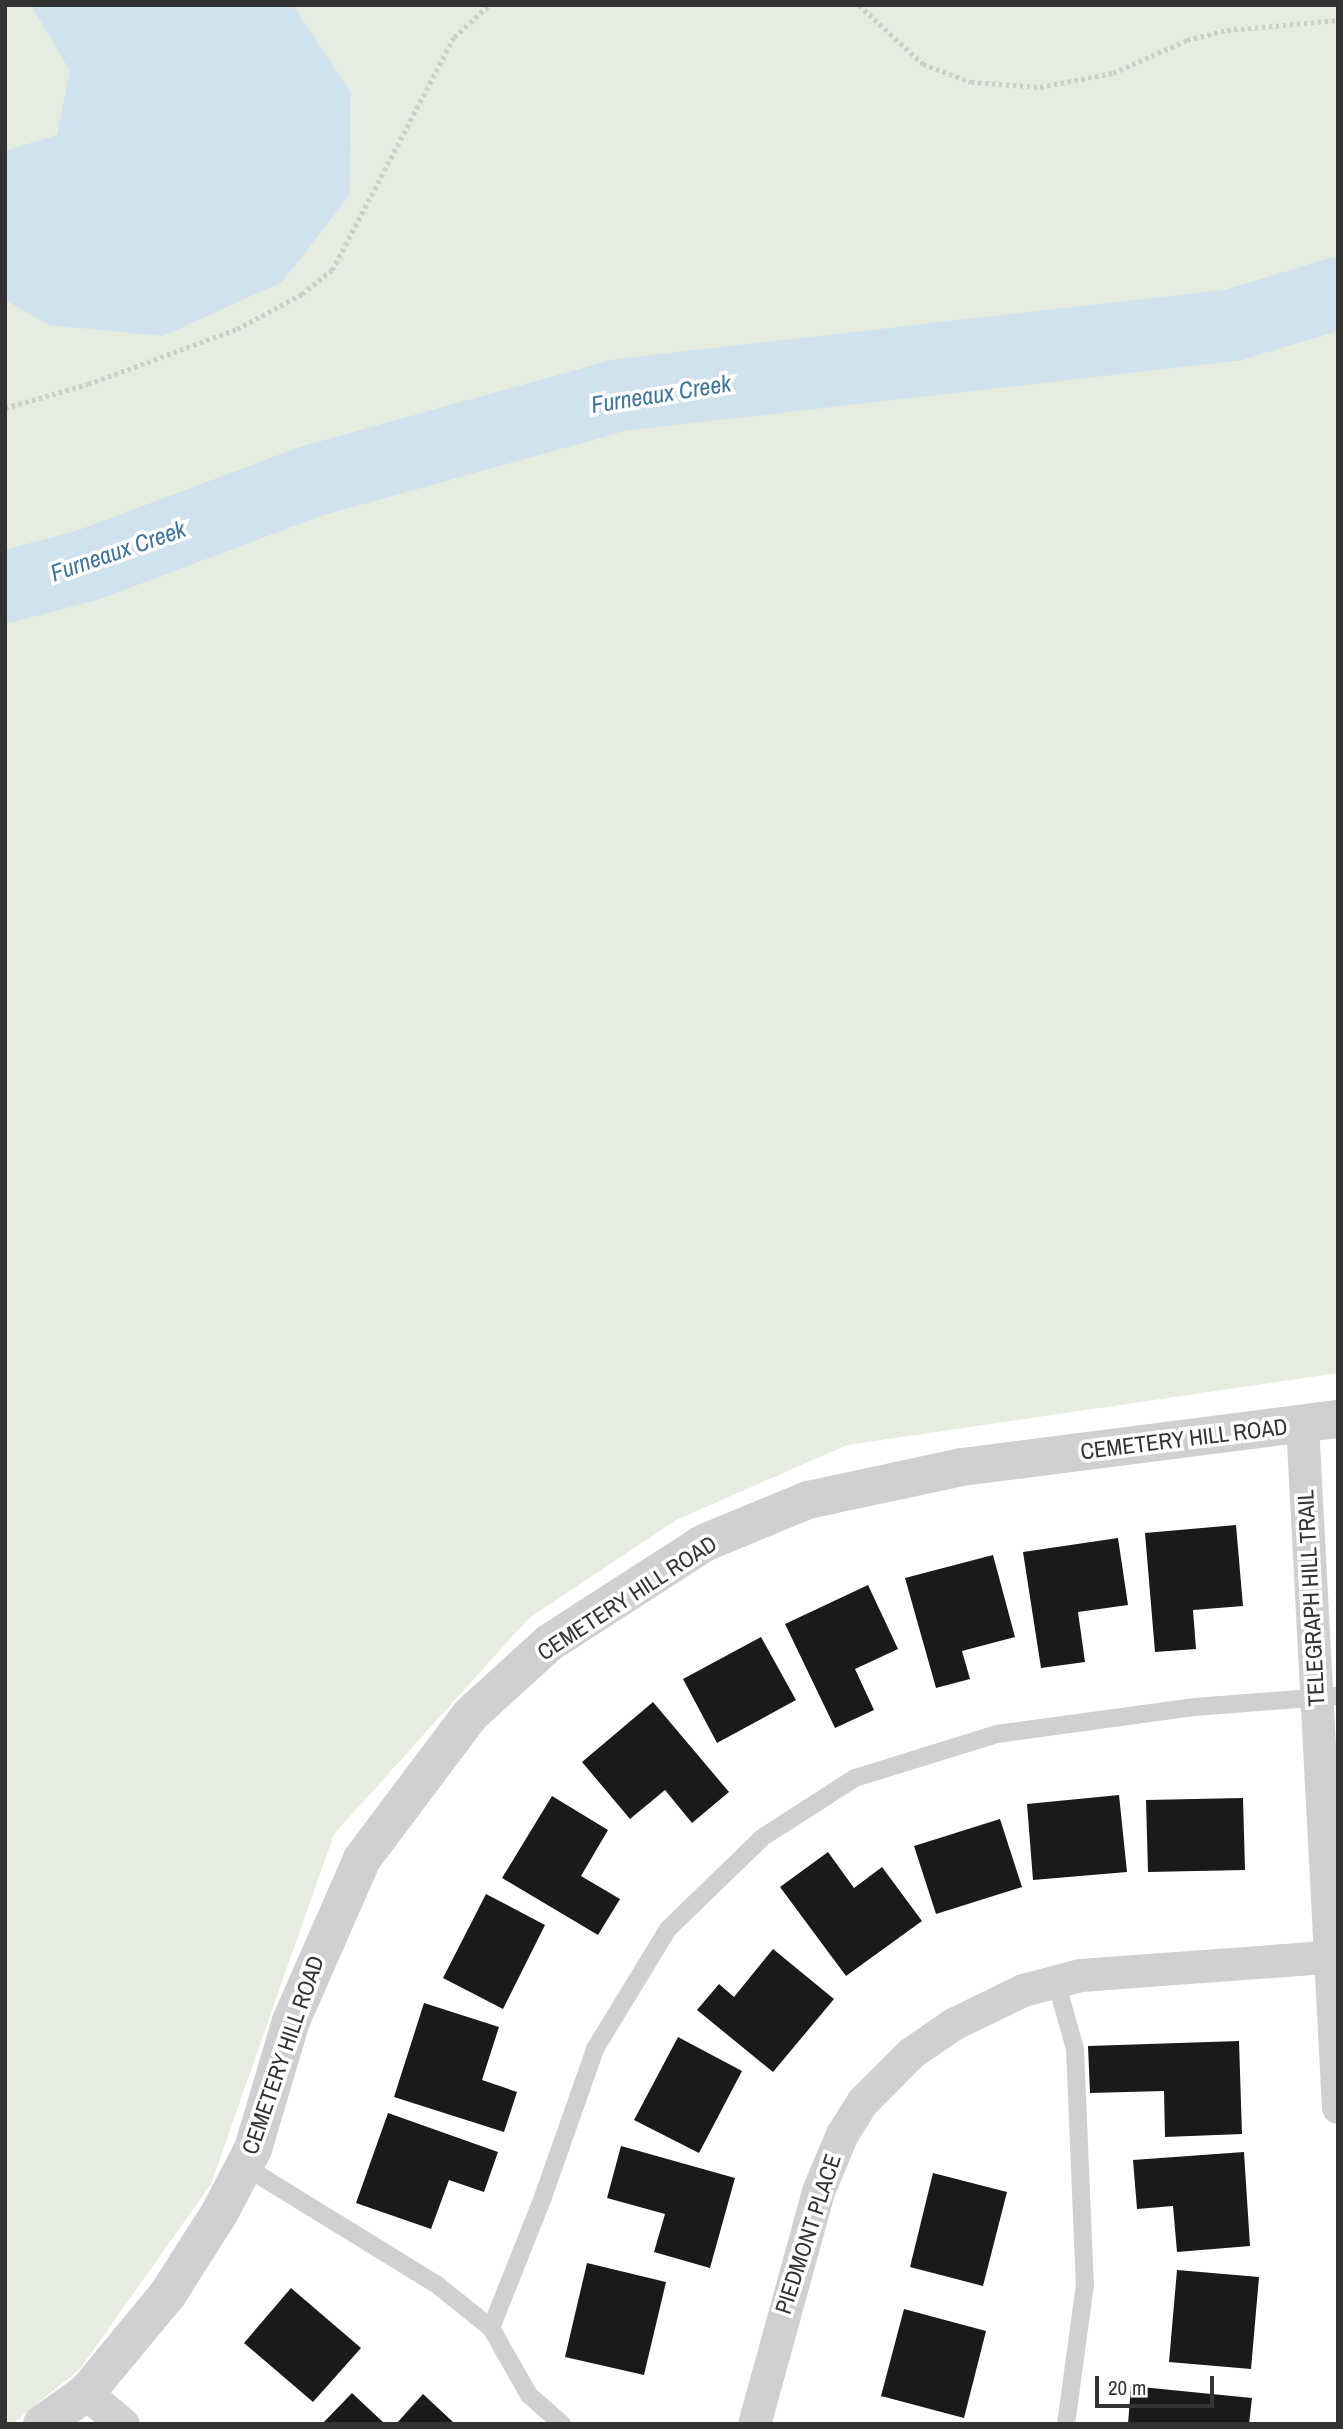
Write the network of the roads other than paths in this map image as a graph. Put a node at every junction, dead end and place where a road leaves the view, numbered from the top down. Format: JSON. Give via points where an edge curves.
{"nodes":[{"id":1,"x":1320,"y":1421,"type":"edge"},
{"id":2,"x":1327,"y":1698,"type":"edge"},
{"id":3,"x":1333,"y":1956,"type":"edge"},
{"id":4,"x":1056,"y":1981,"type":"junction"},
{"id":5,"x":1338,"y":2107,"type":"edge"},
{"id":6,"x":244,"y":2166,"type":"junction"},
{"id":7,"x":491,"y":2328,"type":"junction"},
{"id":8,"x":86,"y":2393,"type":"junction"},
{"id":9,"x":42,"y":2424,"type":"edge"},
{"id":10,"x":123,"y":2424,"type":"edge"},
{"id":11,"x":562,"y":2424,"type":"edge"},
{"id":12,"x":754,"y":2424,"type":"edge"},
{"id":13,"x":1066,"y":2424,"type":"edge"}],
"edges":[{"from":1,"to":2,"type":"street","name":"TELEGRAPH HILL TRAIL"},
{"from":1,"to":6,"type":"street","name":"CEMETERY HILL ROAD","via":[[962,1467],[808,1500],[704,1543],[549,1643],[470,1715],[362,1859],[291,2021]]},
{"from":2,"to":3,"type":"street","name":"TELEGRAPH HILL TRAIL"},
{"from":2,"to":7,"type":"lane","via":[[1195,1707],[997,1734],[855,1778],[763,1837],[667,1929],[595,2049]]},
{"from":3,"to":4,"type":"street","name":"PIEDMONT PLACE","via":[[1080,1975]]},
{"from":3,"to":5,"type":"street","name":"TELEGRAPH HILL TRAIL"},
{"from":4,"to":12,"type":"street","name":"PIEDMONT PLACE","via":[[1023,1990],[953,2024],[911,2053],[863,2101],[842,2134],[818,2191]]},
{"from":4,"to":13,"type":"lane","via":[[1075,2049],[1086,2284]]},
{"from":6,"to":7,"type":"lane","via":[[436,2284]]},
{"from":6,"to":8,"type":"street","name":"CEMETERY HILL ROAD","via":[[168,2294]]},
{"from":7,"to":11,"type":"lane","via":[[529,2395]]},
{"from":8,"to":9,"type":"street","name":"CEMETERY HILL ROAD"},
{"from":8,"to":10,"type":"street"}]}
